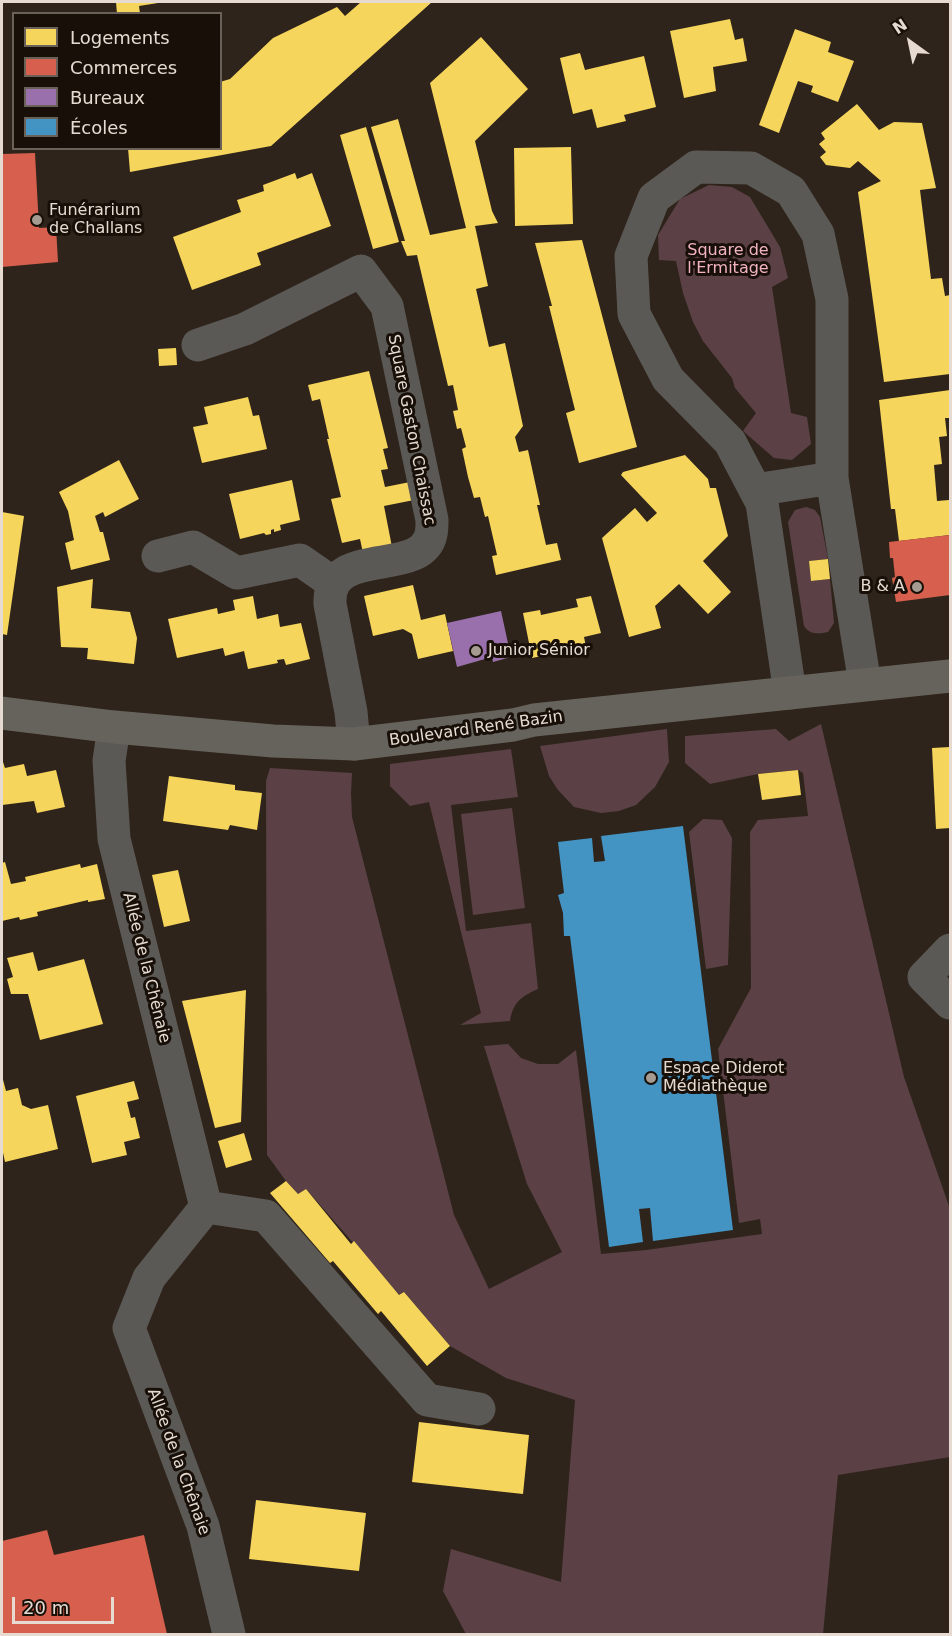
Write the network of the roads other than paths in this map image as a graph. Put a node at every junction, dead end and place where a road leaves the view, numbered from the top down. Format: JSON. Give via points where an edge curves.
{"nodes":[{"id":1,"x":198,"y":345,"type":"dead end"},
{"id":2,"x":832,"y":478,"type":"junction"},
{"id":3,"x":756,"y":490,"type":"junction"},
{"id":4,"x":158,"y":556,"type":"dead end"},
{"id":5,"x":333,"y":583,"type":"junction"},
{"id":6,"x":951,"y":676,"type":"edge"},
{"id":7,"x":865,"y":684,"type":"junction"},
{"id":8,"x":790,"y":693,"type":"junction"},
{"id":9,"x":2,"y":713,"type":"edge"},
{"id":10,"x":114,"y":727,"type":"junction"},
{"id":11,"x":354,"y":744,"type":"junction"},
{"id":12,"x":951,"y":950,"type":"edge"},
{"id":13,"x":951,"y":1003,"type":"edge"},
{"id":14,"x":206,"y":1207,"type":"junction"},
{"id":15,"x":479,"y":1409,"type":"dead end"},
{"id":16,"x":229,"y":1635,"type":"edge"}],
"edges":[{"from":1,"to":5,"type":"street","name":"Square Gaston Chaissac","via":[[245,329],[361,271],[387,306],[432,520],[431,536],[412,556],[354,568]]},
{"from":2,"to":3,"type":"street"},
{"from":2,"to":3,"type":"street","via":[[832,299],[818,234],[790,190],[751,168],[696,167],[654,198],[631,256],[634,314],[668,379],[730,442]]},
{"from":2,"to":7,"type":"street"},
{"from":3,"to":8,"type":"street","via":[[762,503]]},
{"from":4,"to":5,"type":"street","via":[[194,547],[237,573],[300,560]]},
{"from":5,"to":11,"type":"street","via":[[330,604]]},
{"from":6,"to":7,"type":"main road","name":"Boulevard René Bazin"},
{"from":7,"to":8,"type":"main road","name":"Boulevard René Bazin"},
{"from":8,"to":11,"type":"main road","name":"Boulevard René Bazin"},
{"from":9,"to":10,"type":"main road","name":"Boulevard René Bazin"},
{"from":10,"to":11,"type":"main road","name":"Boulevard René Bazin"},
{"from":10,"to":14,"type":"street","name":"Allée de la Chênaie","via":[[109,761],[114,839]]},
{"from":12,"to":13,"type":"street","via":[[924,977]]},
{"from":14,"to":15,"type":"street","via":[[266,1216],[427,1400]]},
{"from":14,"to":16,"type":"street","name":"Allée de la Chênaie","via":[[149,1278],[129,1328],[203,1526]]}]}
